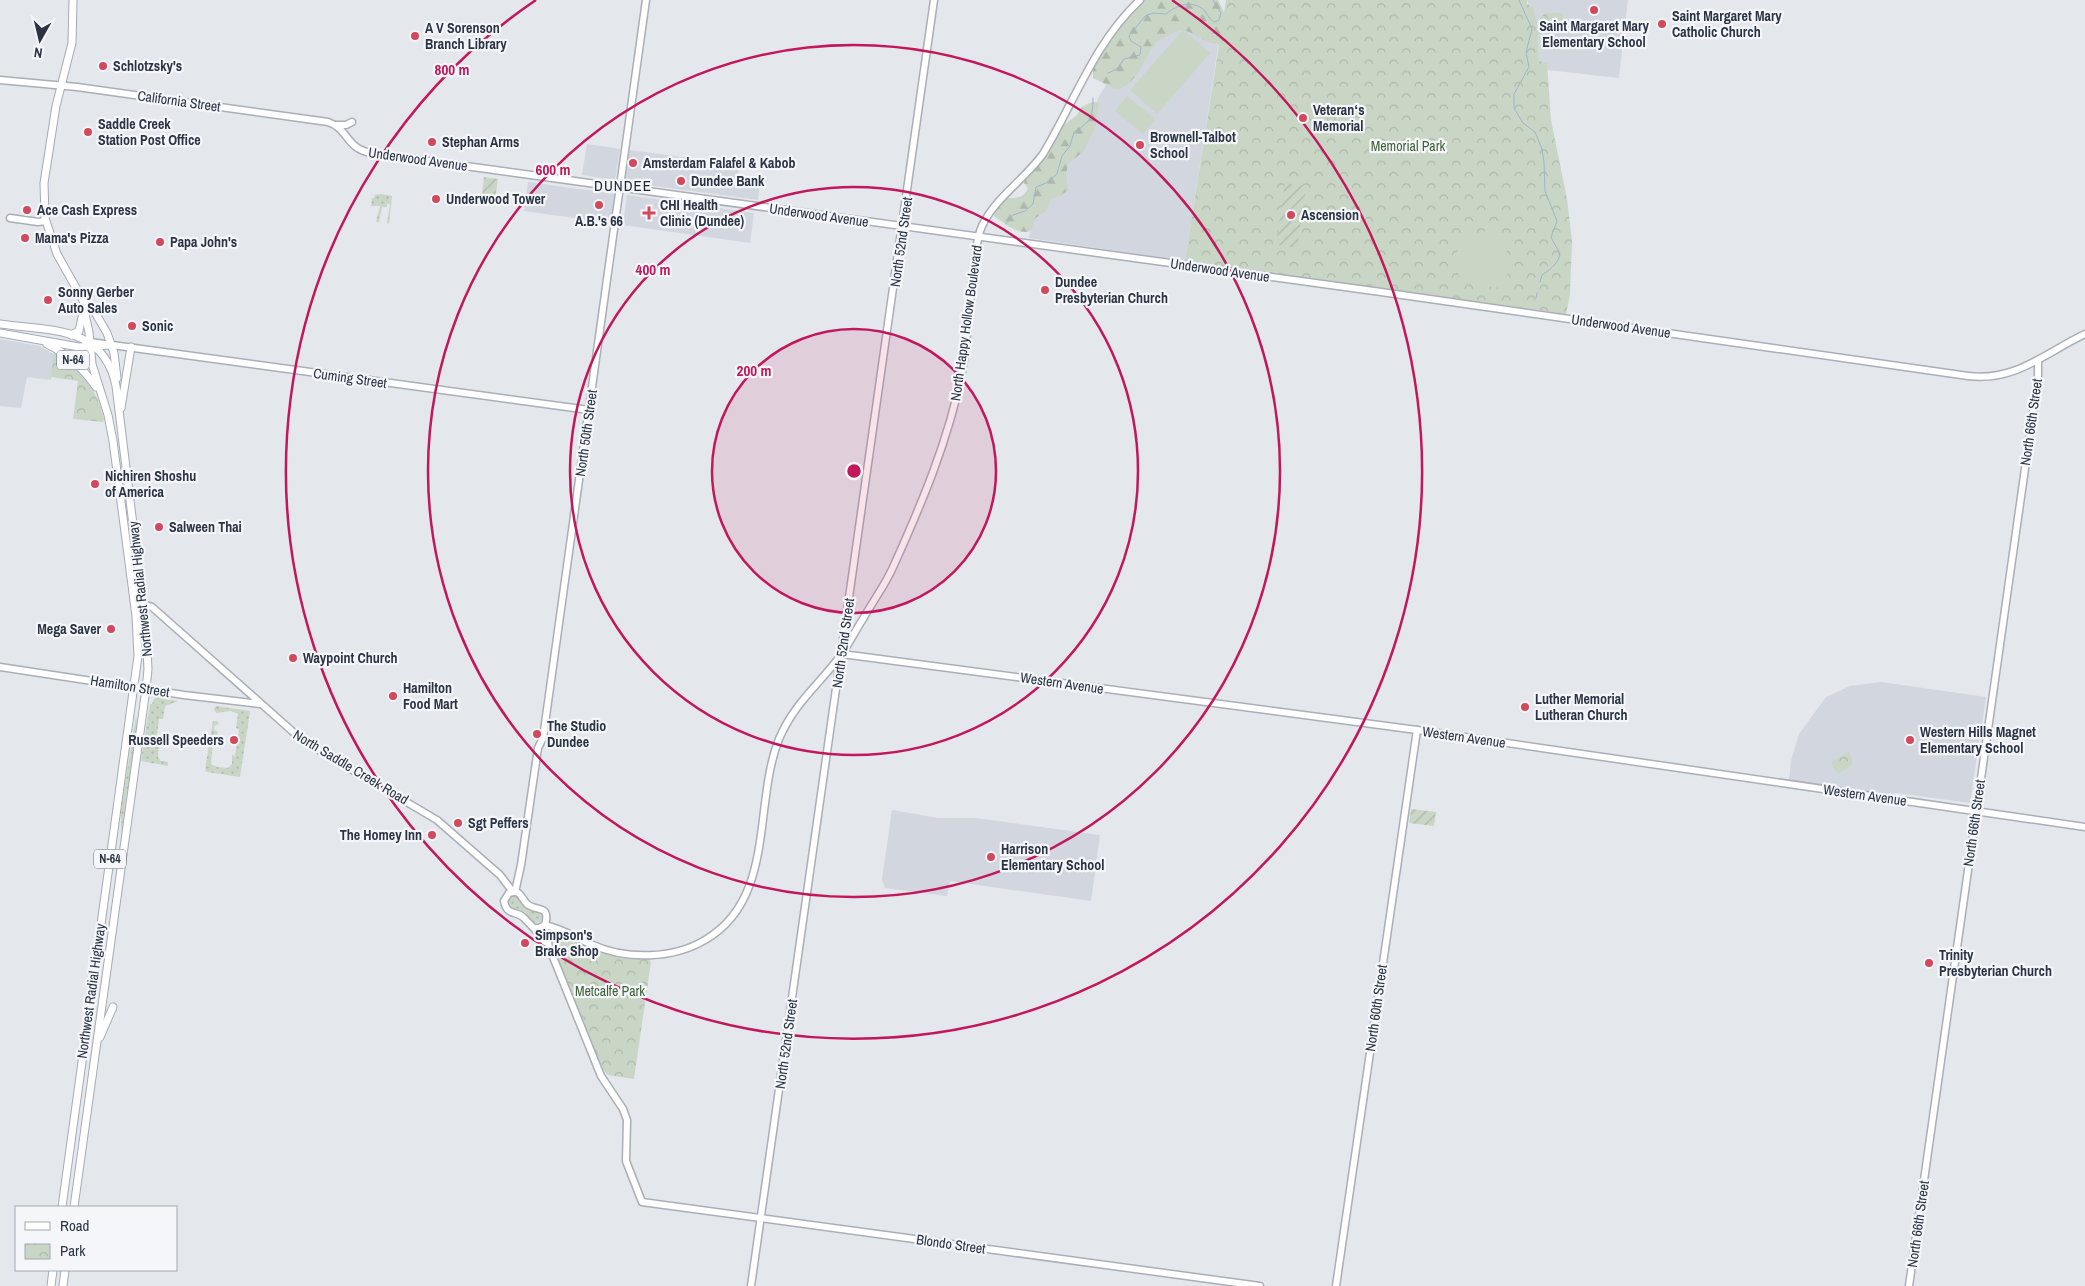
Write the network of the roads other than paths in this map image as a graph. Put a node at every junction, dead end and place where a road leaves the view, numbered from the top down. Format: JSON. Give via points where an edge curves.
{"nodes":[{"id":1,"x":73,"y":0,"type":"edge"},
{"id":2,"x":646,"y":0,"type":"edge"},
{"id":3,"x":934,"y":0,"type":"edge"},
{"id":4,"x":1140,"y":0,"type":"edge"},
{"id":5,"x":0,"y":80,"type":"edge"},
{"id":6,"x":61,"y":85,"type":"junction"},
{"id":7,"x":352,"y":122,"type":"dead end"},
{"id":8,"x":334,"y":125,"type":"junction"},
{"id":9,"x":620,"y":187,"type":"junction"},
{"id":10,"x":10,"y":218,"type":"dead end"},
{"id":11,"x":45,"y":221,"type":"junction"},
{"id":12,"x":903,"y":226,"type":"junction"},
{"id":13,"x":979,"y":237,"type":"junction"},
{"id":14,"x":84,"y":306,"type":"junction"},
{"id":15,"x":0,"y":324,"type":"edge"},
{"id":16,"x":0,"y":333,"type":"edge"},
{"id":17,"x":2085,"y":334,"type":"edge"},
{"id":18,"x":72,"y":335,"type":"junction"},
{"id":19,"x":32,"y":339,"type":"junction"},
{"id":20,"x":92,"y":345,"type":"junction"},
{"id":21,"x":111,"y":345,"type":"junction"},
{"id":22,"x":131,"y":347,"type":"junction"},
{"id":23,"x":2038,"y":361,"type":"junction"},
{"id":24,"x":116,"y":386,"type":"junction"},
{"id":25,"x":103,"y":396,"type":"junction"},
{"id":26,"x":589,"y":410,"type":"junction"},
{"id":27,"x":119,"y":416,"type":"junction"},
{"id":28,"x":143,"y":604,"type":"junction"},
{"id":29,"x":842,"y":654,"type":"junction"},
{"id":30,"x":0,"y":667,"type":"edge"},
{"id":31,"x":135,"y":687,"type":"junction"},
{"id":32,"x":146,"y":689,"type":"junction"},
{"id":33,"x":260,"y":704,"type":"junction"},
{"id":34,"x":1417,"y":730,"type":"junction"},
{"id":35,"x":1976,"y":810,"type":"junction"},
{"id":36,"x":2085,"y":827,"type":"edge"},
{"id":37,"x":521,"y":865,"type":"junction"},
{"id":38,"x":512,"y":893,"type":"junction"},
{"id":39,"x":523,"y":895,"type":"junction"},
{"id":40,"x":547,"y":917,"type":"junction"},
{"id":41,"x":544,"y":925,"type":"junction"},
{"id":42,"x":534,"y":928,"type":"junction"},
{"id":43,"x":570,"y":934,"type":"junction"},
{"id":44,"x":549,"y":948,"type":"junction"},
{"id":45,"x":113,"y":1007,"type":"dead end"},
{"id":46,"x":95,"y":1051,"type":"junction"},
{"id":47,"x":62,"y":1206,"type":"edge"},
{"id":48,"x":74,"y":1206,"type":"edge"},
{"id":49,"x":761,"y":1219,"type":"junction"},
{"id":50,"x":53,"y":1271,"type":"edge"},
{"id":51,"x":65,"y":1271,"type":"edge"},
{"id":52,"x":51,"y":1286,"type":"edge"},
{"id":53,"x":63,"y":1286,"type":"edge"},
{"id":54,"x":752,"y":1286,"type":"edge"},
{"id":55,"x":1260,"y":1286,"type":"edge"},
{"id":56,"x":1336,"y":1286,"type":"edge"},
{"id":57,"x":1909,"y":1286,"type":"edge"}],
"edges":[{"from":1,"to":6,"type":"main road","via":[[72,40]]},
{"from":2,"to":9,"type":"street","name":"North 50th Street"},
{"from":3,"to":12,"type":"street","name":"North 52nd Street"},
{"from":4,"to":13,"type":"street","name":"North Happy Hollow Boulevard","via":[[1120,20],[1099,49],[1043,154],[991,212]]},
{"from":5,"to":6,"type":"street","name":"California Street"},
{"from":6,"to":8,"type":"street","name":"California Street"},
{"from":6,"to":11,"type":"main road","via":[[44,185]]},
{"from":7,"to":8,"type":"street"},
{"from":8,"to":9,"type":"street","name":"Underwood Avenue","via":[[359,150],[371,153]]},
{"from":9,"to":12,"type":"street","name":"Underwood Avenue"},
{"from":9,"to":26,"type":"street","name":"North 50th Street"},
{"from":10,"to":11,"type":"street"},
{"from":11,"to":14,"type":"main road","via":[[57,254]]},
{"from":12,"to":13,"type":"street","name":"Underwood Avenue"},
{"from":12,"to":29,"type":"street","name":"North 52nd Street"},
{"from":13,"to":23,"type":"street","name":"Underwood Avenue","via":[[1976,377],[2004,375]]},
{"from":13,"to":29,"type":"street","name":"North Happy Hollow Boulevard","via":[[962,368],[944,443],[893,568]]},
{"from":14,"to":18,"type":"main road","via":[[79,331]]},
{"from":14,"to":20,"type":"main road"},
{"from":14,"to":21,"type":"main road","via":[[93,309]]},
{"from":15,"to":18,"type":"main road","name":"Cuming Street","number":"N-64"},
{"from":16,"to":19,"type":"main road","name":"Cuming Street","number":"N-64"},
{"from":17,"to":23,"type":"street","name":"Underwood Avenue"},
{"from":18,"to":20,"type":"main road","name":"Cuming Street","number":"N-64"},
{"from":19,"to":20,"type":"main road","name":"Cuming Street","number":"N-64"},
{"from":19,"to":25,"type":"main road","number":"N-64","via":[[60,350],[86,373]]},
{"from":20,"to":21,"type":"main road","name":"Cuming Street"},
{"from":20,"to":24,"type":"main road","name":"Northwest Radial Highway","number":"N-64","via":[[110,365]]},
{"from":20,"to":25,"type":"main road","name":"Northwest Radial Highway","number":"N-64","via":[[93,371]]},
{"from":21,"to":22,"type":"street","name":"Cuming Street"},
{"from":21,"to":24,"type":"main road","via":[[116,365]]},
{"from":22,"to":26,"type":"street","name":"Cuming Street"},
{"from":22,"to":27,"type":"main road"},
{"from":23,"to":35,"type":"street","name":"North 66th Street"},
{"from":24,"to":27,"type":"main road","name":"Northwest Radial Highway","number":"N-64"},
{"from":25,"to":31,"type":"main road","name":"Northwest Radial Highway","number":"N-64","via":[[112,434],[136,616]]},
{"from":26,"to":37,"type":"street","name":"North 50th Street","via":[[543,738],[538,748]]},
{"from":27,"to":28,"type":"main road","name":"Northwest Radial Highway","number":"N-64"},
{"from":28,"to":32,"type":"main road","name":"Northwest Radial Highway","number":"N-64","via":[[148,657]]},
{"from":28,"to":33,"type":"street","name":"North Saddle Creek Road","via":[[152,607]]},
{"from":29,"to":34,"type":"street","name":"Western Avenue"},
{"from":29,"to":43,"type":"street","name":"North Happy Hollow Boulevard","via":[[804,697],[781,736],[772,760],[755,870],[742,900],[722,927],[692,946],[648,955],[607,950]]},
{"from":29,"to":49,"type":"street","name":"North 52nd Street"},
{"from":30,"to":31,"type":"street","name":"Hamilton Street"},
{"from":31,"to":32,"type":"street","name":"Hamilton Street"},
{"from":31,"to":47,"type":"main road","name":"Northwest Radial Highway","number":"N-64"},
{"from":32,"to":33,"type":"street","name":"Hamilton Street"},
{"from":32,"to":46,"type":"main road","name":"Northwest Radial Highway","number":"N-64"},
{"from":33,"to":38,"type":"street","name":"North Saddle Creek Road","via":[[310,744],[430,815],[493,869]]},
{"from":34,"to":35,"type":"street","name":"Western Avenue"},
{"from":34,"to":56,"type":"street","name":"North 60th Street"},
{"from":35,"to":36,"type":"street","name":"Western Avenue"},
{"from":35,"to":57,"type":"street","name":"North 66th Street"},
{"from":37,"to":38,"type":"street","name":"North 50th Street"},
{"from":37,"to":39,"type":"street","name":"North 50th Street"},
{"from":38,"to":39,"type":"street","name":"North Happy Hollow Boulevard"},
{"from":38,"to":42,"type":"street","name":"North Saddle Creek Road","via":[[504,901],[507,908],[513,914],[523,916]]},
{"from":39,"to":40,"type":"street","name":"North Happy Hollow Boulevard","via":[[527,904],[542,909]]},
{"from":40,"to":41,"type":"street"},
{"from":40,"to":43,"type":"street","name":"North Happy Hollow Boulevard"},
{"from":41,"to":42,"type":"street"},
{"from":41,"to":43,"type":"street","name":"North Happy Hollow Boulevard"},
{"from":41,"to":44,"type":"street"},
{"from":42,"to":44,"type":"street"},
{"from":44,"to":49,"type":"street","name":"Blondo Street","via":[[601,1076],[623,1109],[627,1120],[626,1162],[642,1202]]},
{"from":45,"to":46,"type":"main road"},
{"from":46,"to":48,"type":"main road","name":"Northwest Radial Highway","number":"N-64"},
{"from":49,"to":54,"type":"street","name":"North 52nd Street"},
{"from":49,"to":55,"type":"street","name":"Blondo Street"},
{"from":50,"to":52,"type":"main road"},
{"from":51,"to":53,"type":"main road"}]}
